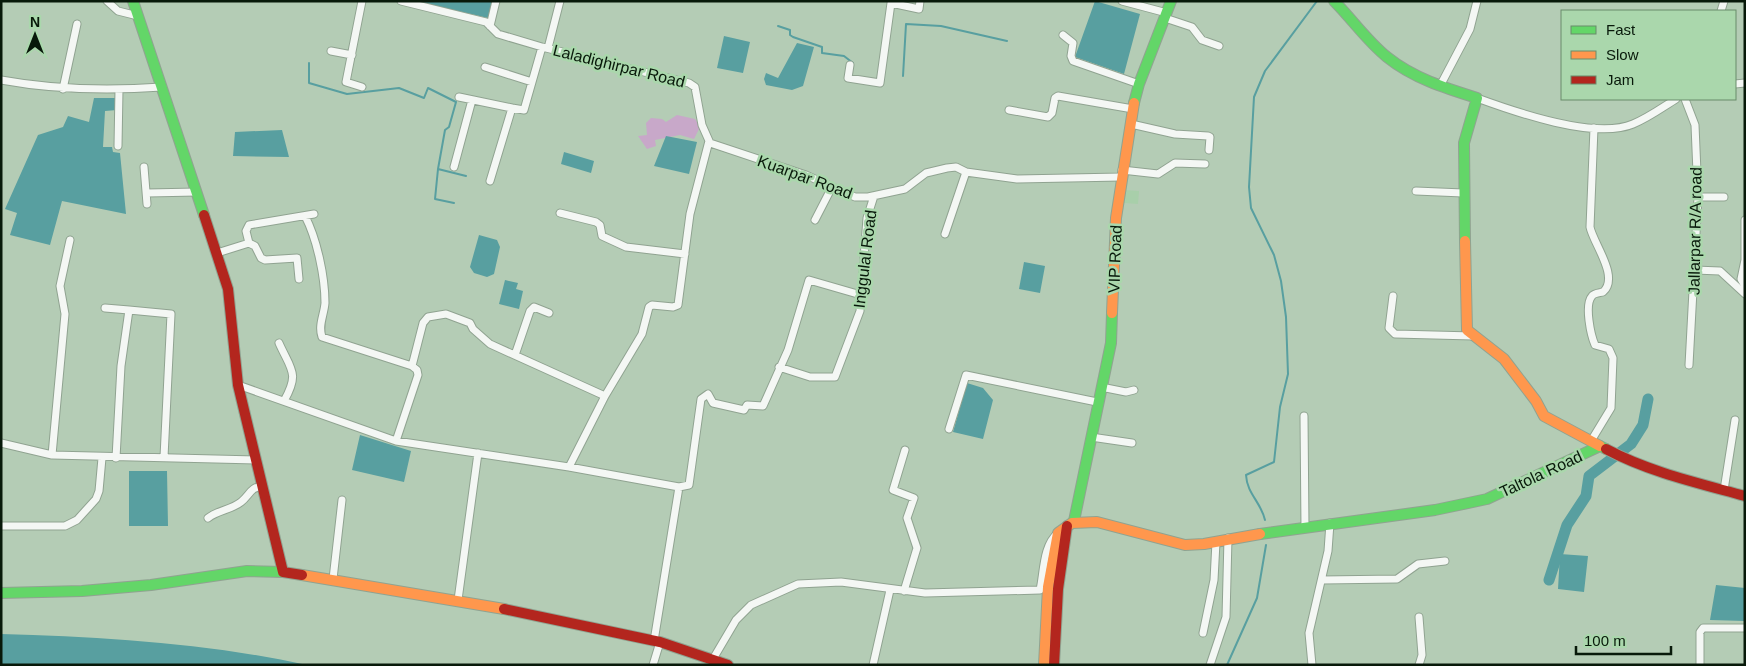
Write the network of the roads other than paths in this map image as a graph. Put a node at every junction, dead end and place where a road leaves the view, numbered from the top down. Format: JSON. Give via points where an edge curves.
{"nodes":[{"id":1,"x":107,"y":1,"type":"edge"},
{"id":2,"x":134,"y":1,"type":"edge"},
{"id":3,"x":362,"y":1,"type":"edge"},
{"id":4,"x":402,"y":1,"type":"edge"},
{"id":5,"x":496,"y":1,"type":"edge"},
{"id":6,"x":560,"y":1,"type":"edge"},
{"id":7,"x":920,"y":1,"type":"edge"},
{"id":8,"x":1122,"y":1,"type":"edge"},
{"id":9,"x":1171,"y":1,"type":"edge"},
{"id":10,"x":1477,"y":1,"type":"edge"},
{"id":11,"x":1335,"y":2,"type":"edge"},
{"id":12,"x":138,"y":16,"type":"junction"},
{"id":13,"x":1166,"y":16,"type":"junction"},
{"id":14,"x":78,"y":24,"type":"dead end"},
{"id":15,"x":490,"y":26,"type":"junction"},
{"id":16,"x":1063,"y":35,"type":"dead end"},
{"id":17,"x":1219,"y":46,"type":"dead end"},
{"id":18,"x":545,"y":48,"type":"junction"},
{"id":19,"x":331,"y":51,"type":"dead end"},
{"id":20,"x":352,"y":55,"type":"junction"},
{"id":21,"x":850,"y":65,"type":"dead end"},
{"id":22,"x":485,"y":67,"type":"dead end"},
{"id":23,"x":1,"y":80,"type":"edge"},
{"id":24,"x":532,"y":82,"type":"junction"},
{"id":25,"x":1139,"y":84,"type":"junction"},
{"id":26,"x":1440,"y":86,"type":"junction"},
{"id":27,"x":162,"y":87,"type":"junction"},
{"id":28,"x":362,"y":87,"type":"dead end"},
{"id":29,"x":62,"y":89,"type":"junction"},
{"id":30,"x":119,"y":90,"type":"junction"},
{"id":31,"x":460,"y":98,"type":"dead end"},
{"id":32,"x":1477,"y":98,"type":"junction"},
{"id":33,"x":472,"y":100,"type":"junction"},
{"id":34,"x":1674,"y":100,"type":"edge"},
{"id":35,"x":1685,"y":100,"type":"edge"},
{"id":36,"x":512,"y":108,"type":"junction"},
{"id":37,"x":1133,"y":109,"type":"junction"},
{"id":38,"x":1009,"y":110,"type":"dead end"},
{"id":39,"x":1131,"y":124,"type":"junction"},
{"id":40,"x":1594,"y":128,"type":"junction"},
{"id":41,"x":709,"y":141,"type":"junction"},
{"id":42,"x":118,"y":146,"type":"dead end"},
{"id":43,"x":1210,"y":150,"type":"dead end"},
{"id":44,"x":1205,"y":164,"type":"dead end"},
{"id":45,"x":454,"y":167,"type":"dead end"},
{"id":46,"x":144,"y":168,"type":"dead end"},
{"id":47,"x":966,"y":172,"type":"junction"},
{"id":48,"x":1122,"y":174,"type":"junction"},
{"id":49,"x":490,"y":181,"type":"dead end"},
{"id":50,"x":832,"y":187,"type":"junction"},
{"id":51,"x":1416,"y":191,"type":"dead end"},
{"id":52,"x":197,"y":192,"type":"junction"},
{"id":53,"x":1463,"y":192,"type":"junction"},
{"id":54,"x":146,"y":193,"type":"junction"},
{"id":55,"x":874,"y":196,"type":"junction"},
{"id":56,"x":1698,"y":197,"type":"junction"},
{"id":57,"x":1724,"y":197,"type":"dead end"},
{"id":58,"x":147,"y":204,"type":"dead end"},
{"id":59,"x":560,"y":213,"type":"dead end"},
{"id":60,"x":314,"y":214,"type":"dead end"},
{"id":61,"x":305,"y":216,"type":"junction"},
{"id":62,"x":815,"y":220,"type":"dead end"},
{"id":63,"x":1745,"y":220,"type":"edge"},
{"id":64,"x":945,"y":234,"type":"dead end"},
{"id":65,"x":70,"y":240,"type":"dead end"},
{"id":66,"x":249,"y":242,"type":"junction"},
{"id":67,"x":217,"y":253,"type":"junction"},
{"id":68,"x":685,"y":254,"type":"junction"},
{"id":69,"x":1695,"y":270,"type":"junction"},
{"id":70,"x":299,"y":279,"type":"dead end"},
{"id":71,"x":1745,"y":286,"type":"edge"},
{"id":72,"x":1745,"y":294,"type":"edge"},
{"id":73,"x":862,"y":295,"type":"junction"},
{"id":74,"x":1392,"y":296,"type":"dead end"},
{"id":75,"x":105,"y":308,"type":"dead end"},
{"id":76,"x":130,"y":310,"type":"junction"},
{"id":77,"x":549,"y":313,"type":"dead end"},
{"id":78,"x":1473,"y":336,"type":"junction"},
{"id":79,"x":279,"y":343,"type":"dead end"},
{"id":80,"x":515,"y":355,"type":"junction"},
{"id":81,"x":1689,"y":365,"type":"dead end"},
{"id":82,"x":412,"y":366,"type":"junction"},
{"id":83,"x":779,"y":367,"type":"junction"},
{"id":84,"x":238,"y":384,"type":"junction"},
{"id":85,"x":1101,"y":387,"type":"junction"},
{"id":86,"x":1134,"y":390,"type":"dead end"},
{"id":87,"x":606,"y":396,"type":"junction"},
{"id":88,"x":284,"y":401,"type":"junction"},
{"id":89,"x":1097,"y":402,"type":"junction"},
{"id":90,"x":1304,"y":416,"type":"dead end"},
{"id":91,"x":1735,"y":420,"type":"dead end"},
{"id":92,"x":949,"y":429,"type":"dead end"},
{"id":93,"x":1091,"y":437,"type":"junction"},
{"id":94,"x":396,"y":441,"type":"junction"},
{"id":95,"x":1,"y":443,"type":"edge"},
{"id":96,"x":1132,"y":443,"type":"dead end"},
{"id":97,"x":1595,"y":444,"type":"junction"},
{"id":98,"x":906,"y":450,"type":"dead end"},
{"id":99,"x":478,"y":452,"type":"junction"},
{"id":100,"x":52,"y":455,"type":"junction"},
{"id":101,"x":164,"y":457,"type":"junction"},
{"id":102,"x":102,"y":458,"type":"junction"},
{"id":103,"x":116,"y":458,"type":"junction"},
{"id":104,"x":257,"y":460,"type":"junction"},
{"id":105,"x":569,"y":467,"type":"junction"},
{"id":106,"x":263,"y":486,"type":"junction"},
{"id":107,"x":679,"y":487,"type":"junction"},
{"id":108,"x":1724,"y":490,"type":"junction"},
{"id":109,"x":1745,"y":496,"type":"edge"},
{"id":110,"x":342,"y":500,"type":"dead end"},
{"id":111,"x":208,"y":518,"type":"dead end"},
{"id":112,"x":1330,"y":523,"type":"junction"},
{"id":113,"x":1070,"y":524,"type":"junction"},
{"id":114,"x":1,"y":526,"type":"edge"},
{"id":115,"x":1305,"y":528,"type":"junction"},
{"id":116,"x":1058,"y":533,"type":"junction"},
{"id":117,"x":1228,"y":538,"type":"junction"},
{"id":118,"x":1216,"y":542,"type":"junction"},
{"id":119,"x":1445,"y":561,"type":"dead end"},
{"id":120,"x":283,"y":572,"type":"junction"},
{"id":121,"x":333,"y":579,"type":"junction"},
{"id":122,"x":1322,"y":580,"type":"junction"},
{"id":123,"x":890,"y":590,"type":"junction"},
{"id":124,"x":904,"y":591,"type":"junction"},
{"id":125,"x":1,"y":593,"type":"edge"},
{"id":126,"x":458,"y":600,"type":"junction"},
{"id":127,"x":1419,"y":617,"type":"dead end"},
{"id":128,"x":1745,"y":628,"type":"edge"},
{"id":129,"x":1204,"y":633,"type":"dead end"},
{"id":130,"x":657,"y":641,"type":"junction"},
{"id":131,"x":1049,"y":652,"type":"junction"},
{"id":132,"x":713,"y":660,"type":"junction"},
{"id":133,"x":653,"y":665,"type":"edge"},
{"id":134,"x":728,"y":665,"type":"edge"},
{"id":135,"x":872,"y":665,"type":"edge"},
{"id":136,"x":1044,"y":665,"type":"edge"},
{"id":137,"x":1054,"y":665,"type":"edge"},
{"id":138,"x":1210,"y":665,"type":"edge"},
{"id":139,"x":1312,"y":665,"type":"edge"},
{"id":140,"x":1419,"y":665,"type":"edge"},
{"id":141,"x":1700,"y":665,"type":"edge"}],
"edges":[{"from":1,"to":12,"type":"street","via":[[118,11]]},
{"from":2,"to":12,"type":"street"},
{"from":3,"to":20,"type":"street"},
{"from":4,"to":15,"type":"street","name":"Laladighirpar Road","via":[[486,22]]},
{"from":5,"to":15,"type":"street"},
{"from":6,"to":18,"type":"street"},
{"from":7,"to":21,"type":"street","via":[[919,9],[891,3],[880,82],[848,78]]},
{"from":8,"to":13,"type":"street"},
{"from":9,"to":13,"type":"street","name":"VIP Road"},
{"from":10,"to":26,"type":"street","via":[[1470,29]]},
{"from":11,"to":26,"type":"street","via":[[1387,57],[1409,72]]},
{"from":12,"to":27,"type":"street"},
{"from":13,"to":17,"type":"street","via":[[1192,27],[1202,40]]},
{"from":13,"to":25,"type":"street","name":"VIP Road"},
{"from":14,"to":29,"type":"street"},
{"from":15,"to":18,"type":"street","name":"Laladighirpar Road","via":[[498,34]]},
{"from":16,"to":25,"type":"street","via":[[1073,42],[1071,56],[1074,61]]},
{"from":18,"to":24,"type":"street"},
{"from":18,"to":41,"type":"street","name":"Laladighirpar Road","via":[[689,83],[695,87],[702,125]]},
{"from":19,"to":20,"type":"street"},
{"from":20,"to":28,"type":"street","via":[[346,82]]},
{"from":22,"to":24,"type":"street"},
{"from":23,"to":29,"type":"street"},
{"from":24,"to":36,"type":"street","via":[[524,110]]},
{"from":25,"to":37,"type":"street","name":"VIP Road"},
{"from":26,"to":32,"type":"street"},
{"from":27,"to":30,"type":"street"},
{"from":27,"to":52,"type":"street"},
{"from":29,"to":30,"type":"street"},
{"from":30,"to":42,"type":"street"},
{"from":31,"to":33,"type":"street"},
{"from":32,"to":40,"type":"street","via":[[1556,123]]},
{"from":32,"to":53,"type":"street","via":[[1464,143]]},
{"from":33,"to":36,"type":"street"},
{"from":33,"to":45,"type":"street"},
{"from":34,"to":40,"type":"street","via":[[1632,125]]},
{"from":35,"to":56,"type":"street","name":"Jallarpar R/A road","via":[[1695,125]]},
{"from":36,"to":49,"type":"street"},
{"from":37,"to":38,"type":"street","via":[[1056,97],[1048,117]]},
{"from":37,"to":39,"type":"street","name":"VIP Road"},
{"from":39,"to":43,"type":"street","via":[[1175,134],[1209,136]]},
{"from":39,"to":48,"type":"street","name":"VIP Road"},
{"from":40,"to":97,"type":"street","via":[[1590,227],[1592,238],[1604,258],[1608,284],[1603,292],[1590,298],[1589,321],[1595,345],[1609,349],[1613,358],[1611,408]]},
{"from":41,"to":50,"type":"street","name":"Kuarpar Road"},
{"from":41,"to":68,"type":"street","via":[[690,214]]},
{"from":44,"to":48,"type":"street","name":"Kuarpar Road","via":[[1175,163],[1158,174]]},
{"from":46,"to":54,"type":"street"},
{"from":47,"to":48,"type":"street","name":"Kuarpar Road","via":[[1016,179]]},
{"from":47,"to":55,"type":"street","name":"Kuarpar Road","via":[[956,167],[932,170],[910,187]]},
{"from":47,"to":64,"type":"street"},
{"from":48,"to":85,"type":"street","name":"VIP Road","via":[[1114,246],[1113,328]]},
{"from":50,"to":55,"type":"street","name":"Kuarpar Road","via":[[849,196]]},
{"from":50,"to":62,"type":"street"},
{"from":51,"to":53,"type":"street"},
{"from":52,"to":54,"type":"street"},
{"from":52,"to":67,"type":"street"},
{"from":53,"to":78,"type":"street","via":[[1465,318],[1467,330]]},
{"from":54,"to":58,"type":"street"},
{"from":55,"to":73,"type":"street","name":"Inggulal Road","via":[[868,218]]},
{"from":56,"to":57,"type":"street"},
{"from":56,"to":69,"type":"street","name":"Jallarpar R/A road"},
{"from":59,"to":68,"type":"street","via":[[600,224],[602,236],[626,247]]},
{"from":60,"to":61,"type":"street"},
{"from":61,"to":66,"type":"street","via":[[249,225],[246,231]]},
{"from":61,"to":82,"type":"street","via":[[314,234],[325,303],[320,330],[322,337]]},
{"from":63,"to":71,"type":"street","via":[[1745,260],[1741,279]]},
{"from":65,"to":100,"type":"street","via":[[60,286],[65,314]]},
{"from":66,"to":67,"type":"street"},
{"from":66,"to":70,"type":"street","via":[[264,260],[297,258]]},
{"from":67,"to":84,"type":"street","via":[[228,289]]},
{"from":68,"to":87,"type":"street","via":[[678,305],[673,308],[649,307],[642,334]]},
{"from":69,"to":72,"type":"street","via":[[1720,271]]},
{"from":69,"to":81,"type":"street","name":"Jallarpar R/A road"},
{"from":73,"to":83,"type":"street","name":"Inggulal Road","via":[[860,311],[835,378],[810,377]]},
{"from":73,"to":83,"type":"street","via":[[809,280],[788,350]]},
{"from":74,"to":78,"type":"street","via":[[1389,328],[1394,334]]},
{"from":75,"to":76,"type":"street"},
{"from":76,"to":101,"type":"street","via":[[171,314]]},
{"from":76,"to":103,"type":"street","via":[[121,366]]},
{"from":77,"to":80,"type":"street","via":[[534,307],[530,311]]},
{"from":78,"to":97,"type":"street","via":[[1504,359],[1544,416]]},
{"from":79,"to":88,"type":"street","via":[[294,376],[294,384]]},
{"from":80,"to":82,"type":"street","via":[[484,339],[462,318],[434,315],[424,323]]},
{"from":80,"to":87,"type":"street"},
{"from":82,"to":94,"type":"street","via":[[418,375]]},
{"from":83,"to":107,"type":"street","via":[[763,406],[747,405],[744,410],[713,402],[708,394],[702,399],[689,485]]},
{"from":84,"to":88,"type":"street"},
{"from":84,"to":104,"type":"street"},
{"from":85,"to":86,"type":"street","via":[[1126,392]]},
{"from":85,"to":89,"type":"street","name":"VIP Road"},
{"from":87,"to":105,"type":"street"},
{"from":88,"to":94,"type":"street"},
{"from":89,"to":92,"type":"street","via":[[966,375]]},
{"from":89,"to":93,"type":"street","name":"VIP Road"},
{"from":90,"to":115,"type":"street"},
{"from":91,"to":108,"type":"street"},
{"from":93,"to":96,"type":"street"},
{"from":93,"to":113,"type":"street","name":"VIP Road"},
{"from":94,"to":99,"type":"street"},
{"from":95,"to":100,"type":"street"},
{"from":97,"to":108,"type":"street","name":"Taltola Road","via":[[1625,458]]},
{"from":97,"to":112,"type":"street","name":"Taltola Road","via":[[1488,499],[1435,510]]},
{"from":98,"to":124,"type":"street","via":[[893,490],[914,498],[907,518],[917,548]]},
{"from":99,"to":105,"type":"street"},
{"from":99,"to":126,"type":"street"},
{"from":100,"to":102,"type":"street"},
{"from":101,"to":103,"type":"street"},
{"from":101,"to":104,"type":"street"},
{"from":102,"to":103,"type":"street"},
{"from":102,"to":114,"type":"street","via":[[96,499],[77,520],[65,526]]},
{"from":104,"to":106,"type":"street"},
{"from":105,"to":107,"type":"street"},
{"from":106,"to":111,"type":"street","via":[[252,489],[242,502],[217,511]]},
{"from":106,"to":120,"type":"street"},
{"from":107,"to":130,"type":"street"},
{"from":108,"to":109,"type":"street","name":"Taltola Road"},
{"from":110,"to":121,"type":"street"},
{"from":112,"to":115,"type":"street","name":"Taltola Road"},
{"from":112,"to":122,"type":"street"},
{"from":113,"to":116,"type":"street"},
{"from":113,"to":118,"type":"street","name":"Taltola Road","via":[[1089,522],[1179,544]]},
{"from":113,"to":131,"type":"street","name":"VIP Road","via":[[1062,556]]},
{"from":115,"to":117,"type":"street","name":"Taltola Road"},
{"from":116,"to":124,"type":"street","via":[[1047,550],[1040,590]]},
{"from":116,"to":131,"type":"street","via":[[1048,587]]},
{"from":117,"to":118,"type":"street","name":"Taltola Road"},
{"from":117,"to":138,"type":"street","via":[[1226,616]]},
{"from":118,"to":129,"type":"street","via":[[1214,580]]},
{"from":119,"to":122,"type":"street","via":[[1418,564],[1397,579]]},
{"from":120,"to":121,"type":"street"},
{"from":120,"to":125,"type":"street","via":[[247,570],[151,585]]},
{"from":121,"to":126,"type":"street"},
{"from":122,"to":139,"type":"street","via":[[1309,633]]},
{"from":123,"to":124,"type":"street"},
{"from":123,"to":132,"type":"street","via":[[841,582],[798,584],[751,605],[736,620]]},
{"from":123,"to":135,"type":"street"},
{"from":126,"to":130,"type":"street"},
{"from":127,"to":140,"type":"street","via":[[1422,646]]},
{"from":128,"to":141,"type":"street","via":[[1703,628],[1700,632]]},
{"from":130,"to":132,"type":"street"},
{"from":130,"to":133,"type":"street"},
{"from":131,"to":136,"type":"street"},
{"from":131,"to":137,"type":"street"},
{"from":132,"to":134,"type":"street"}]}
